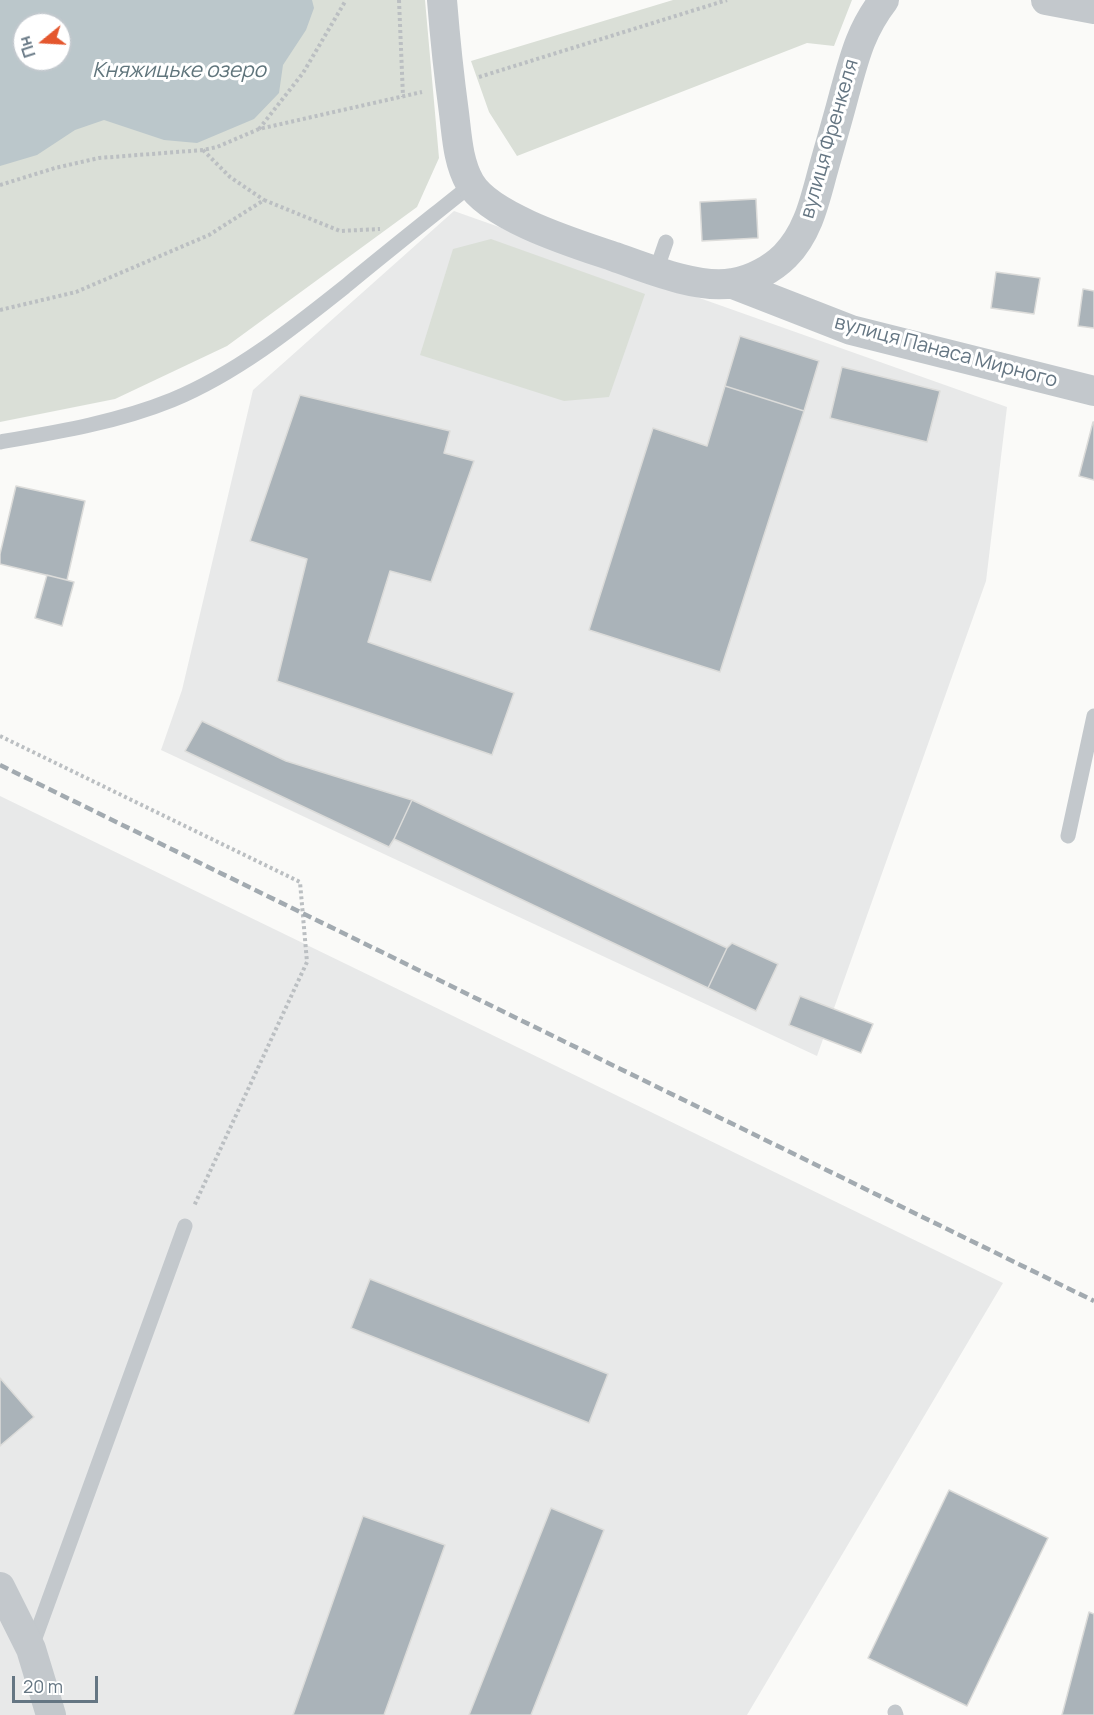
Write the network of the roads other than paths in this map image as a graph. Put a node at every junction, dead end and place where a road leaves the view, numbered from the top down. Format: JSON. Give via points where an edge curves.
{"nodes":[{"id":1,"x":442,"y":0,"type":"edge"},
{"id":2,"x":884,"y":0,"type":"edge"},
{"id":3,"x":1046,"y":0,"type":"edge"},
{"id":4,"x":1094,"y":9,"type":"edge"},
{"id":5,"x":471,"y":185,"type":"junction"},
{"id":6,"x":666,"y":242,"type":"dead end"},
{"id":7,"x":656,"y":271,"type":"junction"},
{"id":8,"x":733,"y":284,"type":"junction"},
{"id":9,"x":1094,"y":391,"type":"edge"},
{"id":10,"x":0,"y":442,"type":"edge"},
{"id":11,"x":1094,"y":716,"type":"edge"},
{"id":12,"x":1068,"y":836,"type":"dead end"},
{"id":13,"x":185,"y":1226,"type":"road end"},
{"id":14,"x":0,"y":1587,"type":"edge"},
{"id":15,"x":31,"y":1648,"type":"junction"},
{"id":16,"x":51,"y":1715,"type":"edge"}],
"edges":[{"from":1,"to":5,"type":"street","via":[[459,151]]},
{"from":2,"to":8,"type":"street","name":"вулиця Френкеля","via":[[858,44],[812,210],[800,238],[765,271]]},
{"from":3,"to":4,"type":"street"},
{"from":5,"to":7,"type":"street","via":[[496,207],[527,224]]},
{"from":5,"to":10,"type":"lane","via":[[286,332],[207,383],[144,411]]},
{"from":6,"to":7,"type":"lane"},
{"from":7,"to":8,"type":"street","via":[[689,281]]},
{"from":8,"to":9,"type":"street","name":"вулиця Панаса Мирного","via":[[851,330]]},
{"from":11,"to":12,"type":"lane"},
{"from":13,"to":15,"type":"lane"},
{"from":14,"to":15,"type":"street"},
{"from":15,"to":16,"type":"street"}]}
